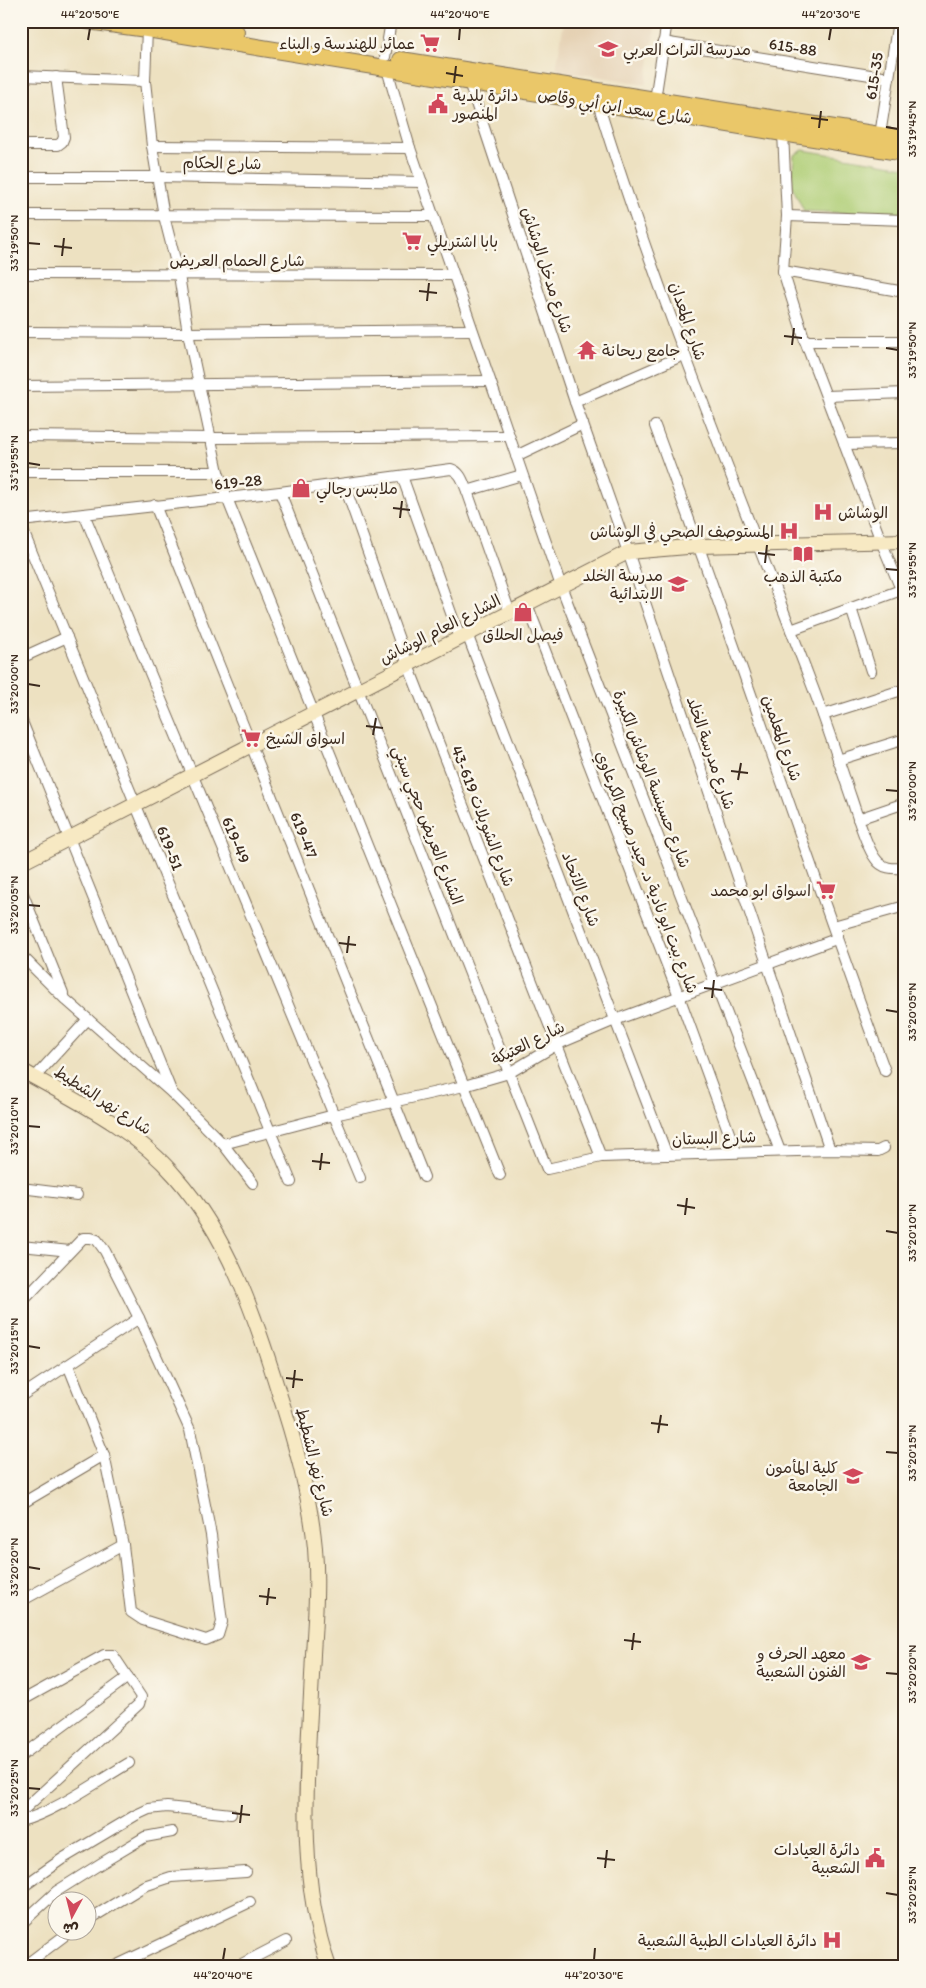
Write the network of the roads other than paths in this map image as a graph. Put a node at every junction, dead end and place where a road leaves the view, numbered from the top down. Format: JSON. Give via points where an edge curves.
{"nodes":[{"id":1,"x":88,"y":21,"type":"edge"},
{"id":2,"x":171,"y":21,"type":"edge"},
{"id":3,"x":391,"y":21,"type":"edge"},
{"id":4,"x":667,"y":21,"type":"edge"},
{"id":5,"x":898,"y":21,"type":"edge"},
{"id":6,"x":216,"y":25,"type":"edge"},
{"id":7,"x":147,"y":29,"type":"junction"},
{"id":8,"x":663,"y":42,"type":"junction"},
{"id":9,"x":386,"y":63,"type":"junction"},
{"id":10,"x":21,"y":76,"type":"edge"},
{"id":11,"x":56,"y":77,"type":"junction"},
{"id":12,"x":889,"y":78,"type":"junction"},
{"id":13,"x":145,"y":81,"type":"junction"},
{"id":14,"x":469,"y":82,"type":"junction"},
{"id":15,"x":655,"y":100,"type":"junction"},
{"id":16,"x":598,"y":103,"type":"junction"},
{"id":17,"x":783,"y":133,"type":"junction"},
{"id":18,"x":880,"y":135,"type":"junction"},
{"id":19,"x":905,"y":139,"type":"edge"},
{"id":20,"x":21,"y":145,"type":"edge"},
{"id":21,"x":152,"y":146,"type":"junction"},
{"id":22,"x":410,"y":148,"type":"junction"},
{"id":23,"x":905,"y":153,"type":"edge"},
{"id":24,"x":21,"y":177,"type":"edge"},
{"id":25,"x":157,"y":177,"type":"junction"},
{"id":26,"x":422,"y":182,"type":"junction"},
{"id":27,"x":21,"y":215,"type":"edge"},
{"id":28,"x":164,"y":216,"type":"junction"},
{"id":29,"x":433,"y":216,"type":"junction"},
{"id":30,"x":787,"y":216,"type":"junction"},
{"id":31,"x":905,"y":220,"type":"edge"},
{"id":32,"x":783,"y":271,"type":"junction"},
{"id":33,"x":21,"y":274,"type":"edge"},
{"id":34,"x":179,"y":275,"type":"junction"},
{"id":35,"x":454,"y":275,"type":"junction"},
{"id":36,"x":905,"y":292,"type":"edge"},
{"id":37,"x":472,"y":330,"type":"junction"},
{"id":38,"x":21,"y":332,"type":"edge"},
{"id":39,"x":188,"y":333,"type":"junction"},
{"id":40,"x":805,"y":341,"type":"junction"},
{"id":41,"x":905,"y":341,"type":"edge"},
{"id":42,"x":684,"y":355,"type":"junction"},
{"id":43,"x":490,"y":381,"type":"junction"},
{"id":44,"x":199,"y":384,"type":"junction"},
{"id":45,"x":21,"y":386,"type":"edge"},
{"id":46,"x":905,"y":393,"type":"edge"},
{"id":47,"x":827,"y":396,"type":"junction"},
{"id":48,"x":575,"y":402,"type":"junction"},
{"id":49,"x":583,"y":424,"type":"junction"},
{"id":50,"x":655,"y":426,"type":"dead end"},
{"id":51,"x":21,"y":436,"type":"edge"},
{"id":52,"x":509,"y":436,"type":"junction"},
{"id":53,"x":211,"y":438,"type":"junction"},
{"id":54,"x":905,"y":443,"type":"edge"},
{"id":55,"x":844,"y":444,"type":"junction"},
{"id":56,"x":516,"y":456,"type":"junction"},
{"id":57,"x":21,"y":472,"type":"edge"},
{"id":58,"x":218,"y":472,"type":"junction"},
{"id":59,"x":522,"y":475,"type":"junction"},
{"id":60,"x":402,"y":476,"type":"junction"},
{"id":61,"x":344,"y":484,"type":"junction"},
{"id":62,"x":467,"y":491,"type":"junction"},
{"id":63,"x":280,"y":492,"type":"junction"},
{"id":64,"x":226,"y":498,"type":"junction"},
{"id":65,"x":156,"y":505,"type":"junction"},
{"id":66,"x":84,"y":514,"type":"junction"},
{"id":67,"x":21,"y":521,"type":"edge"},
{"id":68,"x":21,"y":526,"type":"edge"},
{"id":69,"x":881,"y":541,"type":"junction"},
{"id":70,"x":905,"y":541,"type":"edge"},
{"id":71,"x":760,"y":545,"type":"junction"},
{"id":72,"x":699,"y":546,"type":"junction"},
{"id":73,"x":628,"y":552,"type":"junction"},
{"id":74,"x":561,"y":586,"type":"junction"},
{"id":75,"x":904,"y":596,"type":"edge"},
{"id":76,"x":527,"y":604,"type":"junction"},
{"id":77,"x":851,"y":608,"type":"junction"},
{"id":78,"x":510,"y":612,"type":"junction"},
{"id":79,"x":791,"y":630,"type":"junction"},
{"id":80,"x":464,"y":636,"type":"junction"},
{"id":81,"x":67,"y":637,"type":"junction"},
{"id":82,"x":21,"y":658,"type":"edge"},
{"id":83,"x":408,"y":665,"type":"junction"},
{"id":84,"x":871,"y":670,"type":"dead end"},
{"id":85,"x":358,"y":690,"type":"junction"},
{"id":86,"x":905,"y":690,"type":"edge"},
{"id":87,"x":314,"y":712,"type":"junction"},
{"id":88,"x":823,"y":715,"type":"junction"},
{"id":89,"x":21,"y":719,"type":"edge"},
{"id":90,"x":905,"y":739,"type":"edge"},
{"id":91,"x":252,"y":745,"type":"junction"},
{"id":92,"x":838,"y":760,"type":"junction"},
{"id":93,"x":193,"y":775,"type":"junction"},
{"id":94,"x":905,"y":803,"type":"edge"},
{"id":95,"x":136,"y":804,"type":"junction"},
{"id":96,"x":858,"y":819,"type":"junction"},
{"id":97,"x":69,"y":838,"type":"junction"},
{"id":98,"x":21,"y":863,"type":"edge"},
{"id":99,"x":905,"y":868,"type":"edge"},
{"id":100,"x":21,"y":889,"type":"edge"},
{"id":101,"x":905,"y":906,"type":"edge"},
{"id":102,"x":836,"y":939,"type":"junction"},
{"id":103,"x":21,"y":955,"type":"edge"},
{"id":104,"x":766,"y":964,"type":"junction"},
{"id":105,"x":715,"y":983,"type":"junction"},
{"id":106,"x":679,"y":996,"type":"junction"},
{"id":107,"x":65,"y":999,"type":"junction"},
{"id":108,"x":88,"y":1019,"type":"junction"},
{"id":109,"x":615,"y":1020,"type":"junction"},
{"id":110,"x":556,"y":1045,"type":"junction"},
{"id":111,"x":21,"y":1070,"type":"edge"},
{"id":112,"x":885,"y":1071,"type":"dead end"},
{"id":113,"x":509,"y":1073,"type":"junction"},
{"id":114,"x":35,"y":1077,"type":"junction"},
{"id":115,"x":464,"y":1086,"type":"junction"},
{"id":116,"x":172,"y":1093,"type":"junction"},
{"id":117,"x":394,"y":1102,"type":"junction"},
{"id":118,"x":334,"y":1115,"type":"junction"},
{"id":119,"x":271,"y":1131,"type":"junction"},
{"id":120,"x":223,"y":1144,"type":"junction"},
{"id":121,"x":884,"y":1148,"type":"dead end"},
{"id":122,"x":830,"y":1150,"type":"junction"},
{"id":123,"x":780,"y":1151,"type":"junction"},
{"id":124,"x":736,"y":1152,"type":"junction"},
{"id":125,"x":667,"y":1155,"type":"junction"},
{"id":126,"x":602,"y":1157,"type":"junction"},
{"id":127,"x":546,"y":1169,"type":"joint"},
{"id":128,"x":500,"y":1175,"type":"dead end"},
{"id":129,"x":424,"y":1177,"type":"dead end"},
{"id":130,"x":360,"y":1178,"type":"dead end"},
{"id":131,"x":292,"y":1182,"type":"dead end"},
{"id":132,"x":253,"y":1183,"type":"dead end"},
{"id":133,"x":21,"y":1188,"type":"edge"},
{"id":134,"x":77,"y":1195,"type":"dead end"},
{"id":135,"x":21,"y":1246,"type":"edge"},
{"id":136,"x":70,"y":1251,"type":"junction"},
{"id":137,"x":21,"y":1303,"type":"edge"},
{"id":138,"x":139,"y":1318,"type":"junction"},
{"id":139,"x":68,"y":1366,"type":"junction"},
{"id":140,"x":21,"y":1396,"type":"edge"},
{"id":141,"x":104,"y":1455,"type":"junction"},
{"id":142,"x":21,"y":1504,"type":"edge"},
{"id":143,"x":123,"y":1545,"type":"junction"},
{"id":144,"x":21,"y":1600,"type":"edge"},
{"id":145,"x":128,"y":1678,"type":"junction"},
{"id":146,"x":21,"y":1701,"type":"edge"},
{"id":147,"x":21,"y":1756,"type":"edge"},
{"id":148,"x":129,"y":1764,"type":"dead end"},
{"id":149,"x":21,"y":1812,"type":"edge"},
{"id":150,"x":231,"y":1814,"type":"dead end"},
{"id":151,"x":21,"y":1821,"type":"edge"},
{"id":152,"x":172,"y":1832,"type":"dead end"},
{"id":153,"x":246,"y":1872,"type":"dead end"},
{"id":154,"x":21,"y":1888,"type":"edge"},
{"id":155,"x":250,"y":1902,"type":"dead end"},
{"id":156,"x":98,"y":1914,"type":"edge"},
{"id":157,"x":21,"y":1924,"type":"edge"},
{"id":158,"x":59,"y":1940,"type":"edge"},
{"id":159,"x":286,"y":1940,"type":"dead end"},
{"id":160,"x":23,"y":1967,"type":"edge"},
{"id":161,"x":113,"y":1967,"type":"edge"},
{"id":162,"x":236,"y":1967,"type":"edge"},
{"id":163,"x":329,"y":1967,"type":"edge"}],
"edges":[{"from":1,"to":7,"type":"main road","name":"شارع سعد ابن أبي وقاص"},
{"from":2,"to":6,"type":"main road","name":"شارع سعد ابن أبي وقاص"},
{"from":3,"to":9,"type":"street"},
{"from":4,"to":8,"type":"street"},
{"from":5,"to":12,"type":"street","name":"615-35"},
{"from":6,"to":9,"type":"main road","name":"شارع سعد ابن أبي وقاص"},
{"from":7,"to":9,"type":"main road","name":"شارع سعد ابن أبي وقاص"},
{"from":7,"to":13,"type":"street"},
{"from":8,"to":12,"type":"street","name":"615-88"},
{"from":8,"to":15,"type":"street"},
{"from":9,"to":14,"type":"main road","name":"شارع سعد ابن أبي وقاص"},
{"from":9,"to":15,"type":"main road","name":"شارع سعد ابن أبي وقاص"},
{"from":9,"to":22,"type":"street","name":"شارع حسينسة الوشاش الكبيرة"},
{"from":10,"to":11,"type":"street"},
{"from":11,"to":13,"type":"street"},
{"from":11,"to":20,"type":"street","via":[[62,142],[58,145]]},
{"from":12,"to":18,"type":"street","name":"615-35"},
{"from":13,"to":21,"type":"street"},
{"from":14,"to":16,"type":"main road","name":"شارع سعد ابن أبي وقاص"},
{"from":14,"to":48,"type":"street","name":"شارع مدخل الوشاش"},
{"from":15,"to":18,"type":"main road","name":"شارع سعد ابن أبي وقاص"},
{"from":16,"to":17,"type":"main road","name":"شارع سعد ابن أبي وقاص"},
{"from":16,"to":42,"type":"street","name":"شارع المعدان"},
{"from":17,"to":23,"type":"main road","name":"شارع سعد ابن أبي وقاص"},
{"from":17,"to":30,"type":"street"},
{"from":18,"to":19,"type":"main road","name":"شارع سعد ابن أبي وقاص"},
{"from":21,"to":22,"type":"street"},
{"from":21,"to":25,"type":"street"},
{"from":22,"to":26,"type":"street","name":"شارع حسينسة الوشاش الكبيرة"},
{"from":24,"to":25,"type":"street","name":"شارع الحكام"},
{"from":25,"to":26,"type":"street","name":"شارع الحكام"},
{"from":25,"to":28,"type":"street"},
{"from":26,"to":29,"type":"street","name":"شارع حسينسة الوشاش الكبيرة"},
{"from":27,"to":28,"type":"street"},
{"from":28,"to":29,"type":"street"},
{"from":28,"to":34,"type":"street"},
{"from":29,"to":35,"type":"street","name":"شارع حسينسة الوشاش الكبيرة"},
{"from":30,"to":31,"type":"street"},
{"from":30,"to":32,"type":"street"},
{"from":32,"to":36,"type":"street"},
{"from":32,"to":40,"type":"street"},
{"from":33,"to":34,"type":"street","name":"شارع الحمام العريض"},
{"from":34,"to":35,"type":"street","name":"شارع الحمام العريض"},
{"from":34,"to":39,"type":"street"},
{"from":35,"to":37,"type":"street","name":"شارع حسينسة الوشاش الكبيرة"},
{"from":37,"to":39,"type":"street"},
{"from":37,"to":43,"type":"street","name":"شارع حسينسة الوشاش الكبيرة"},
{"from":38,"to":39,"type":"street"},
{"from":39,"to":44,"type":"street"},
{"from":40,"to":41,"type":"street"},
{"from":40,"to":47,"type":"street"},
{"from":42,"to":48,"type":"street"},
{"from":42,"to":71,"type":"street","name":"شارع المعدان"},
{"from":43,"to":44,"type":"street"},
{"from":43,"to":52,"type":"street","name":"شارع حسينسة الوشاش الكبيرة"},
{"from":44,"to":45,"type":"street"},
{"from":44,"to":53,"type":"street"},
{"from":46,"to":47,"type":"street"},
{"from":47,"to":55,"type":"street"},
{"from":48,"to":49,"type":"street","name":"شارع مدخل الوشاش"},
{"from":49,"to":56,"type":"street"},
{"from":49,"to":73,"type":"street","name":"شارع مدخل الوشاش"},
{"from":50,"to":72,"type":"street","name":"شارع المعلمين"},
{"from":51,"to":53,"type":"street"},
{"from":52,"to":53,"type":"street"},
{"from":52,"to":56,"type":"street","name":"شارع حسينسة الوشاش الكبيرة"},
{"from":53,"to":58,"type":"street"},
{"from":54,"to":55,"type":"street"},
{"from":55,"to":69,"type":"street"},
{"from":56,"to":59,"type":"street","name":"شارع حسينسة الوشاش الكبيرة"},
{"from":57,"to":58,"type":"street"},
{"from":58,"to":64,"type":"street"},
{"from":59,"to":62,"type":"street"},
{"from":59,"to":74,"type":"street","name":"شارع حسينسة الوشاش الكبيرة"},
{"from":60,"to":61,"type":"street","name":"619-28"},
{"from":60,"to":62,"type":"street","name":"619-28","via":[[451,469],[457,471]]},
{"from":60,"to":80,"type":"street","name":"شارع الاتحاد"},
{"from":61,"to":63,"type":"street","name":"619-28"},
{"from":61,"to":83,"type":"street","name":"شارع الشويلات 619-43"},
{"from":62,"to":78,"type":"street"},
{"from":63,"to":64,"type":"street","name":"619-28"},
{"from":63,"to":85,"type":"street","name":"الشارع العريض حجي سبتي"},
{"from":64,"to":65,"type":"street","name":"619-28"},
{"from":64,"to":87,"type":"street"},
{"from":65,"to":66,"type":"street","name":"619-28"},
{"from":65,"to":91,"type":"street","name":"619-47"},
{"from":66,"to":67,"type":"street","name":"619-28"},
{"from":66,"to":93,"type":"street","name":"619-49"},
{"from":68,"to":81,"type":"street","name":"619-51"},
{"from":69,"to":70,"type":"main road","name":"الشارع العام الوشاش"},
{"from":69,"to":71,"type":"main road","name":"الشارع العام الوشاش"},
{"from":69,"to":75,"type":"street"},
{"from":71,"to":72,"type":"main road","name":"الشارع العام الوشاش"},
{"from":71,"to":79,"type":"street","name":"شارع المعدان"},
{"from":72,"to":73,"type":"main road","name":"الشارع العام الوشاش"},
{"from":72,"to":102,"type":"street","name":"شارع المعلمين"},
{"from":73,"to":74,"type":"main road","name":"الشارع العام الوشاش"},
{"from":73,"to":104,"type":"street","name":"شارع مدرسة الخلد"},
{"from":74,"to":76,"type":"main road","name":"الشارع العام الوشاش"},
{"from":74,"to":105,"type":"street","name":"شارع حسينسة الوشاش الكبيرة"},
{"from":75,"to":77,"type":"street"},
{"from":76,"to":78,"type":"main road","name":"الشارع العام الوشاش"},
{"from":76,"to":106,"type":"street","name":"شارع بيت ابو نادية د. حيدر صبيح الكرعاوي"},
{"from":77,"to":79,"type":"street"},
{"from":77,"to":84,"type":"street"},
{"from":78,"to":80,"type":"main road","name":"الشارع العام الوشاش"},
{"from":79,"to":88,"type":"street","name":"شارع المعدان"},
{"from":80,"to":83,"type":"main road","name":"الشارع العام الوشاش"},
{"from":80,"to":109,"type":"street","name":"شارع الاتحاد"},
{"from":81,"to":82,"type":"street"},
{"from":81,"to":95,"type":"street","name":"619-51"},
{"from":83,"to":85,"type":"main road","name":"الشارع العام الوشاش"},
{"from":83,"to":110,"type":"street","name":"شارع الشويلات 619-43"},
{"from":85,"to":87,"type":"main road","name":"الشارع العام الوشاش"},
{"from":85,"to":113,"type":"street","name":"الشارع العريض حجي سبتي"},
{"from":86,"to":88,"type":"street"},
{"from":87,"to":91,"type":"main road","name":"الشارع العام الوشاش"},
{"from":87,"to":115,"type":"street"},
{"from":88,"to":92,"type":"street","name":"شارع المعدان"},
{"from":89,"to":97,"type":"street"},
{"from":90,"to":92,"type":"street"},
{"from":91,"to":93,"type":"main road","name":"الشارع العام الوشاش"},
{"from":91,"to":117,"type":"street","name":"619-47"},
{"from":92,"to":96,"type":"street","name":"شارع المعدان"},
{"from":93,"to":95,"type":"main road","name":"الشارع العام الوشاش"},
{"from":93,"to":118,"type":"street","name":"619-49"},
{"from":94,"to":96,"type":"street"},
{"from":95,"to":97,"type":"main road","name":"الشارع العام الوشاش"},
{"from":95,"to":119,"type":"street","name":"619-51"},
{"from":96,"to":99,"type":"street","name":"شارع المعدان","via":[[875,859],[892,870]]},
{"from":97,"to":98,"type":"main road","name":"الشارع العام الوشاش"},
{"from":97,"to":116,"type":"street"},
{"from":100,"to":107,"type":"street"},
{"from":101,"to":102,"type":"street","via":[[837,925]]},
{"from":102,"to":104,"type":"street","name":"شارع العتيکة"},
{"from":102,"to":112,"type":"street","name":"شارع المعلمين"},
{"from":103,"to":107,"type":"street"},
{"from":104,"to":105,"type":"street","name":"شارع العتيکة"},
{"from":104,"to":122,"type":"street","name":"شارع مدرسة الخلد"},
{"from":105,"to":106,"type":"street","name":"شارع العتيکة"},
{"from":105,"to":123,"type":"street","name":"شارع حسينسة الوشاش الكبيرة"},
{"from":106,"to":109,"type":"street","name":"شارع العتيکة"},
{"from":106,"to":124,"type":"street","name":"شارع بيت ابو نادية د. حيدر صبيح الكرعاوي"},
{"from":107,"to":108,"type":"street"},
{"from":108,"to":114,"type":"street"},
{"from":108,"to":116,"type":"street"},
{"from":109,"to":110,"type":"street","name":"شارع العتيکة"},
{"from":109,"to":125,"type":"street","name":"شارع الاتحاد"},
{"from":110,"to":113,"type":"street","name":"شارع العتيکة"},
{"from":110,"to":126,"type":"street","name":"شارع الشويلات 619-43"},
{"from":111,"to":114,"type":"main road","name":"شارع نهر الشطيط"},
{"from":113,"to":115,"type":"street","name":"شارع العتيکة"},
{"from":113,"to":127,"type":"street","name":"الشارع العريض حجي سبتي"},
{"from":114,"to":163,"type":"main road","name":"شارع نهر الشطيط","via":[[116,1126],[175,1176],[225,1251],[264,1344],[304,1480],[315,1547],[307,1830],[314,1912]]},
{"from":115,"to":117,"type":"street","name":"شارع العتيکة"},
{"from":115,"to":128,"type":"street"},
{"from":116,"to":120,"type":"street"},
{"from":117,"to":118,"type":"street","name":"شارع العتيکة"},
{"from":117,"to":129,"type":"street","name":"619-47"},
{"from":118,"to":119,"type":"street","name":"شارع العتيکة"},
{"from":118,"to":130,"type":"street","name":"619-49"},
{"from":119,"to":120,"type":"street","name":"شارع العتيکة"},
{"from":119,"to":131,"type":"street","name":"619-51"},
{"from":120,"to":132,"type":"street"},
{"from":121,"to":122,"type":"street","name":"شارع البستان","via":[[878,1151]]},
{"from":122,"to":123,"type":"street","name":"شارع البستان"},
{"from":123,"to":124,"type":"street","name":"شارع البستان"},
{"from":124,"to":125,"type":"street","name":"شارع البستان"},
{"from":125,"to":126,"type":"street","name":"شارع البستان"},
{"from":126,"to":127,"type":"street","name":"شارع البستان"},
{"from":133,"to":134,"type":"street"},
{"from":135,"to":136,"type":"street"},
{"from":136,"to":137,"type":"street"},
{"from":136,"to":138,"type":"street","via":[[83,1238],[97,1240]]},
{"from":138,"to":139,"type":"street"},
{"from":138,"to":143,"type":"street","via":[[190,1430],[212,1535],[222,1622],[218,1635],[206,1640],[143,1620],[131,1612]]},
{"from":139,"to":140,"type":"street"},
{"from":139,"to":141,"type":"street"},
{"from":141,"to":142,"type":"street"},
{"from":141,"to":143,"type":"street"},
{"from":143,"to":144,"type":"street"},
{"from":145,"to":146,"type":"street","via":[[113,1655],[104,1655]]},
{"from":145,"to":147,"type":"street"},
{"from":145,"to":149,"type":"street","via":[[140,1694],[139,1704]]},
{"from":148,"to":151,"type":"street","via":[[54,1807]]},
{"from":150,"to":154,"type":"street","via":[[167,1807],[149,1809],[62,1859]]},
{"from":152,"to":157,"type":"street","via":[[145,1837],[100,1864],[57,1891]]},
{"from":153,"to":156,"type":"street","via":[[171,1877],[144,1886]]},
{"from":155,"to":161,"type":"street"},
{"from":158,"to":160,"type":"street"},
{"from":159,"to":162,"type":"street"}]}
